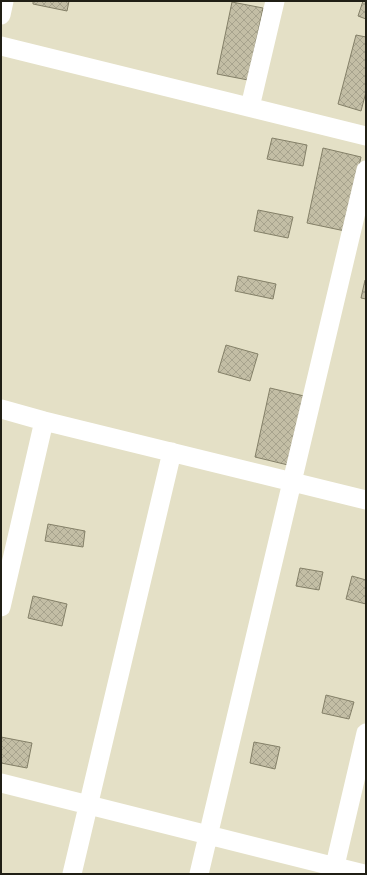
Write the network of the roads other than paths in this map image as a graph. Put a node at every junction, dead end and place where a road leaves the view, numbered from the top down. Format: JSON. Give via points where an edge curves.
{"nodes":[{"id":1,"x":4,"y":1,"type":"edge"},
{"id":2,"x":275,"y":1,"type":"edge"},
{"id":3,"x":1,"y":15,"type":"edge"},
{"id":4,"x":1,"y":46,"type":"edge"},
{"id":5,"x":250,"y":107,"type":"junction"},
{"id":6,"x":366,"y":136,"type":"edge"},
{"id":7,"x":366,"y":170,"type":"edge"},
{"id":8,"x":1,"y":409,"type":"edge"},
{"id":9,"x":44,"y":421,"type":"junction"},
{"id":10,"x":172,"y":452,"type":"junction"},
{"id":11,"x":292,"y":482,"type":"junction"},
{"id":12,"x":366,"y":500,"type":"edge"},
{"id":13,"x":1,"y":607,"type":"edge"},
{"id":14,"x":366,"y":733,"type":"edge"},
{"id":15,"x":1,"y":783,"type":"edge"},
{"id":16,"x":88,"y":805,"type":"junction"},
{"id":17,"x":208,"y":835,"type":"junction"},
{"id":18,"x":334,"y":870,"type":"edge"},
{"id":19,"x":72,"y":874,"type":"edge"},
{"id":20,"x":199,"y":874,"type":"edge"},
{"id":21,"x":364,"y":874,"type":"edge"}],
"edges":[{"from":1,"to":3,"type":"street"},
{"from":2,"to":5,"type":"street"},
{"from":4,"to":5,"type":"street"},
{"from":5,"to":6,"type":"street"},
{"from":7,"to":11,"type":"street"},
{"from":8,"to":9,"type":"street"},
{"from":9,"to":10,"type":"street"},
{"from":9,"to":13,"type":"street"},
{"from":10,"to":11,"type":"street"},
{"from":10,"to":16,"type":"street"},
{"from":11,"to":12,"type":"street"},
{"from":11,"to":17,"type":"street"},
{"from":14,"to":18,"type":"street"},
{"from":15,"to":16,"type":"street"},
{"from":16,"to":17,"type":"street"},
{"from":16,"to":19,"type":"street"},
{"from":17,"to":18,"type":"street"},
{"from":17,"to":20,"type":"street"},
{"from":18,"to":21,"type":"street"}]}
